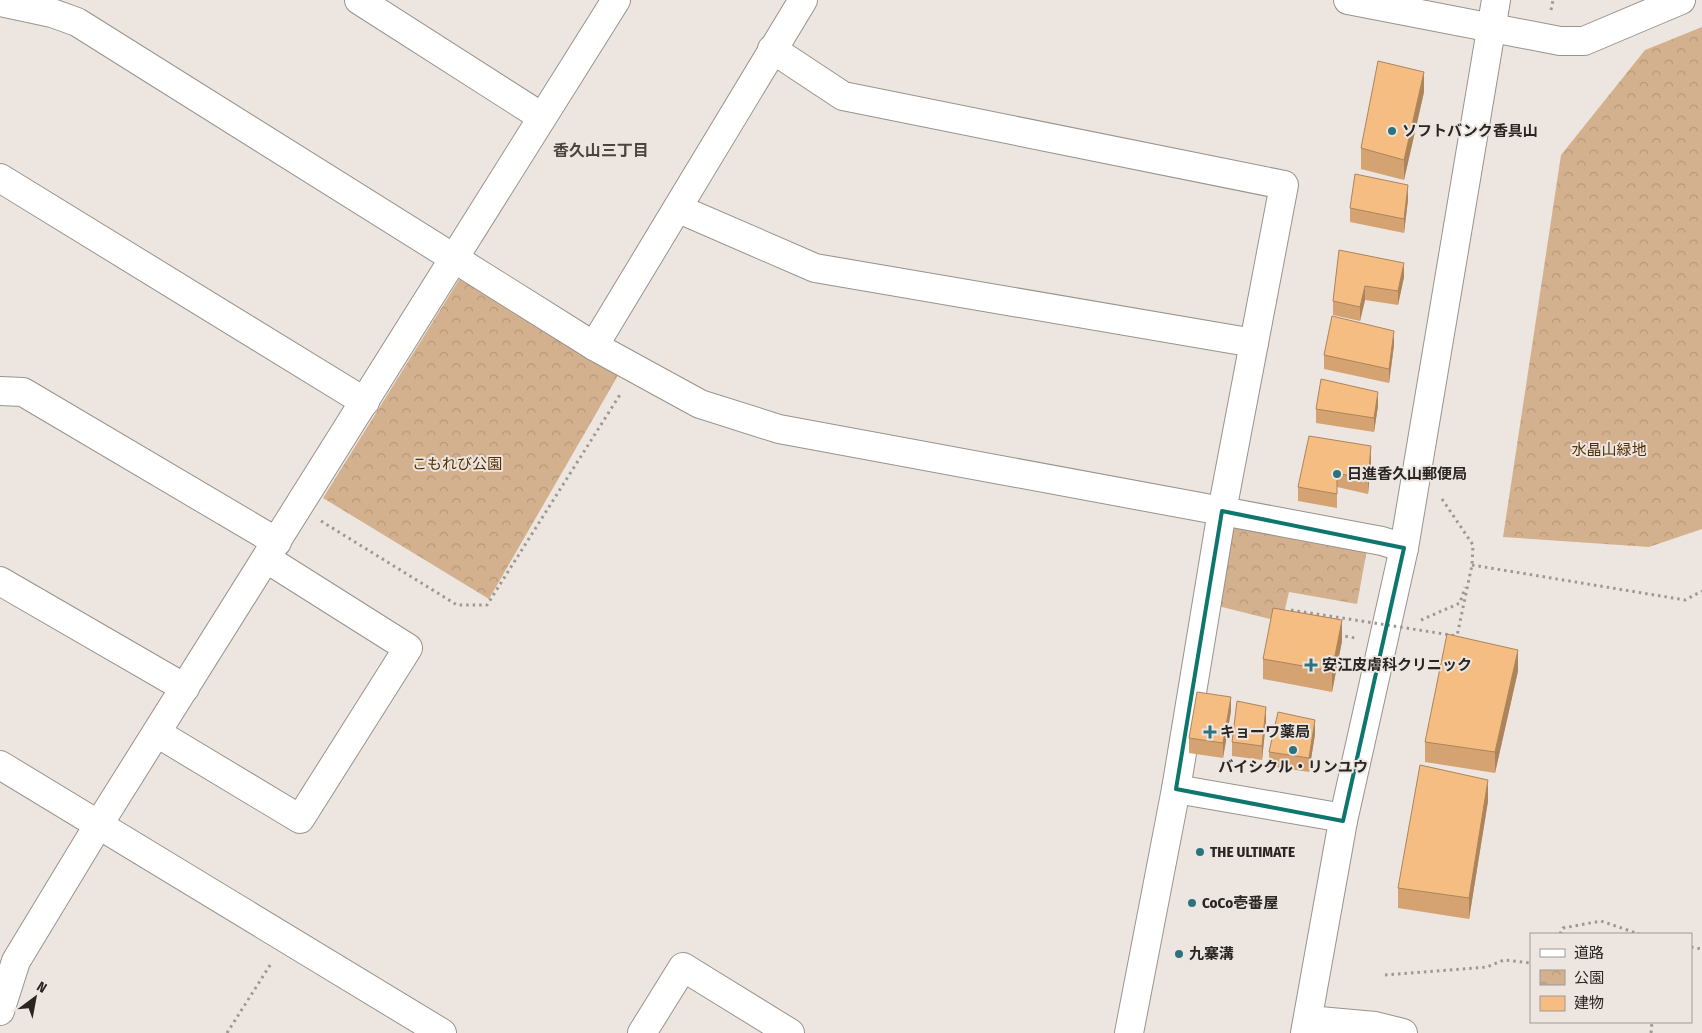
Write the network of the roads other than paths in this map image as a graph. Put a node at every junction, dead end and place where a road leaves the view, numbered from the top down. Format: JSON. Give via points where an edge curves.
{"nodes":[{"id":1,"x":359,"y":0,"type":"edge"},
{"id":2,"x":616,"y":0,"type":"edge"},
{"id":3,"x":803,"y":0,"type":"edge"},
{"id":4,"x":1348,"y":0,"type":"edge"},
{"id":5,"x":1496,"y":0,"type":"edge"},
{"id":6,"x":1681,"y":0,"type":"edge"},
{"id":7,"x":0,"y":2,"type":"edge"},
{"id":8,"x":1491,"y":28,"type":"junction"},
{"id":9,"x":772,"y":49,"type":"junction"},
{"id":10,"x":542,"y":118,"type":"junction"},
{"id":11,"x":0,"y":178,"type":"edge"},
{"id":12,"x":679,"y":209,"type":"junction"},
{"id":13,"x":455,"y":258,"type":"junction"},
{"id":14,"x":1254,"y":343,"type":"junction"},
{"id":15,"x":594,"y":346,"type":"junction"},
{"id":16,"x":0,"y":392,"type":"edge"},
{"id":17,"x":365,"y":402,"type":"junction"},
{"id":18,"x":1222,"y":511,"type":"junction"},
{"id":19,"x":1404,"y":548,"type":"junction"},
{"id":20,"x":272,"y":550,"type":"junction"},
{"id":21,"x":0,"y":581,"type":"edge"},
{"id":22,"x":185,"y":688,"type":"junction"},
{"id":23,"x":157,"y":733,"type":"junction"},
{"id":24,"x":0,"y":764,"type":"edge"},
{"id":25,"x":1176,"y":789,"type":"junction"},
{"id":26,"x":1343,"y":820,"type":"junction"},
{"id":27,"x":99,"y":824,"type":"junction"},
{"id":28,"x":0,"y":1011,"type":"edge"},
{"id":29,"x":1307,"y":1026,"type":"edge"},
{"id":30,"x":442,"y":1033,"type":"edge"},
{"id":31,"x":642,"y":1033,"type":"edge"},
{"id":32,"x":790,"y":1033,"type":"edge"},
{"id":33,"x":1129,"y":1033,"type":"edge"},
{"id":34,"x":1403,"y":1033,"type":"edge"}],
"edges":[{"from":1,"to":10,"type":"street"},
{"from":2,"to":10,"type":"street"},
{"from":3,"to":9,"type":"street"},
{"from":4,"to":8,"type":"street"},
{"from":5,"to":8,"type":"street"},
{"from":6,"to":8,"type":"street","via":[[1584,41],[1560,41]]},
{"from":7,"to":13,"type":"street","via":[[77,22]]},
{"from":8,"to":19,"type":"street"},
{"from":9,"to":12,"type":"street"},
{"from":9,"to":14,"type":"street","via":[[843,96],[1284,185]]},
{"from":10,"to":13,"type":"street"},
{"from":11,"to":17,"type":"street"},
{"from":12,"to":14,"type":"street","via":[[815,268]]},
{"from":12,"to":15,"type":"street"},
{"from":13,"to":15,"type":"street"},
{"from":13,"to":17,"type":"street"},
{"from":14,"to":18,"type":"street"},
{"from":15,"to":18,"type":"street","via":[[700,404],[779,429]]},
{"from":16,"to":20,"type":"street","via":[[23,392]]},
{"from":17,"to":20,"type":"street"},
{"from":18,"to":19,"type":"street"},
{"from":18,"to":25,"type":"street"},
{"from":19,"to":26,"type":"street"},
{"from":20,"to":22,"type":"street"},
{"from":20,"to":23,"type":"street","via":[[408,648],[306,811],[300,819]]},
{"from":21,"to":22,"type":"street"},
{"from":22,"to":23,"type":"street"},
{"from":23,"to":27,"type":"street"},
{"from":24,"to":27,"type":"street"},
{"from":25,"to":26,"type":"street"},
{"from":25,"to":33,"type":"street"},
{"from":26,"to":29,"type":"street"},
{"from":27,"to":28,"type":"street","via":[[16,961]]},
{"from":27,"to":30,"type":"street"},
{"from":29,"to":34,"type":"street","via":[[1375,1026]]},
{"from":31,"to":32,"type":"street","via":[[683,967]]}]}
